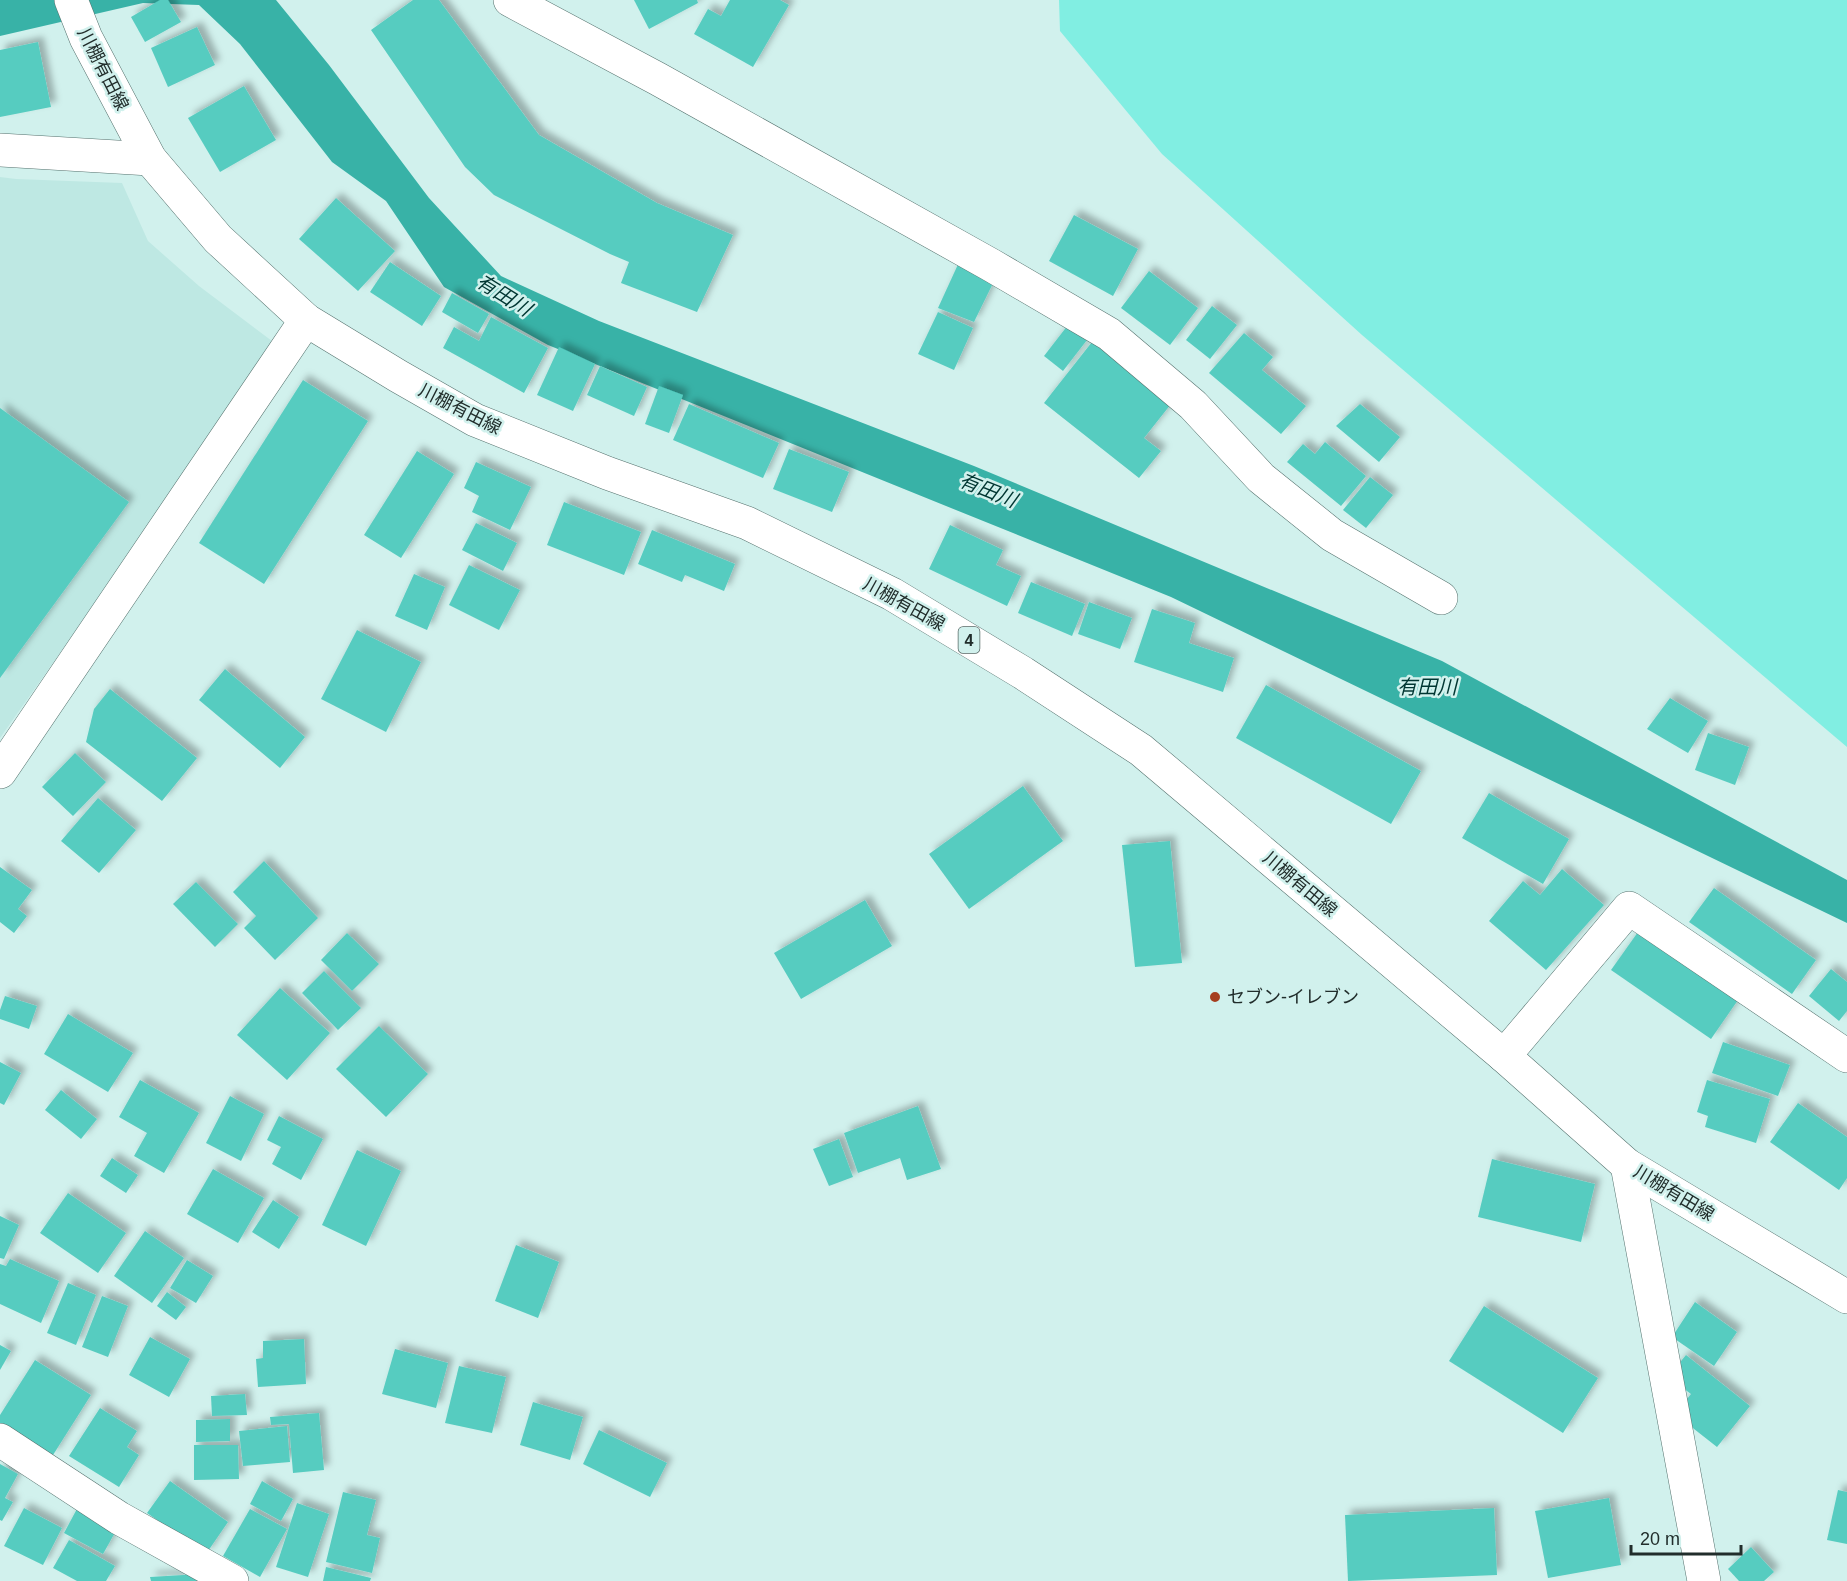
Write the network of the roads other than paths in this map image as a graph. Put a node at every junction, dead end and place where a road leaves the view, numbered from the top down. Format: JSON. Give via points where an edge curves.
{"nodes":[{"id":1,"x":71,"y":0,"type":"edge"},
{"id":2,"x":510,"y":0,"type":"edge"},
{"id":3,"x":0,"y":150,"type":"edge"},
{"id":4,"x":150,"y":159,"type":"junction"},
{"id":5,"x":306,"y":320,"type":"junction"},
{"id":6,"x":1441,"y":598,"type":"dead end"},
{"id":7,"x":0,"y":772,"type":"edge"},
{"id":8,"x":1504,"y":1056,"type":"junction"},
{"id":9,"x":1847,"y":1056,"type":"edge"},
{"id":10,"x":1627,"y":1165,"type":"junction"},
{"id":11,"x":1847,"y":1297,"type":"edge"},
{"id":12,"x":0,"y":1440,"type":"edge"},
{"id":13,"x":232,"y":1581,"type":"edge"},
{"id":14,"x":1704,"y":1581,"type":"edge"}],
"edges":[{"from":1,"to":4,"type":"street","name":"川棚有田線","number":"4","via":[[86,38]]},
{"from":2,"to":6,"type":"street","via":[[658,79],[1109,334],[1193,405],[1261,478],[1332,535]]},
{"from":3,"to":4,"type":"street"},
{"from":4,"to":5,"type":"street","name":"川棚有田線","number":"4","via":[[218,239]]},
{"from":5,"to":7,"type":"street"},
{"from":5,"to":8,"type":"street","name":"川棚有田線","number":"4","via":[[475,420],[747,523],[892,594],[1023,672],[1141,750]]},
{"from":8,"to":9,"type":"street","via":[[1629,908]]},
{"from":8,"to":10,"type":"street","name":"川棚有田線","number":"4"},
{"from":10,"to":11,"type":"street","name":"川棚有田線","number":"4"},
{"from":10,"to":14,"type":"street"},
{"from":12,"to":13,"type":"street","via":[[119,1518]]}]}
